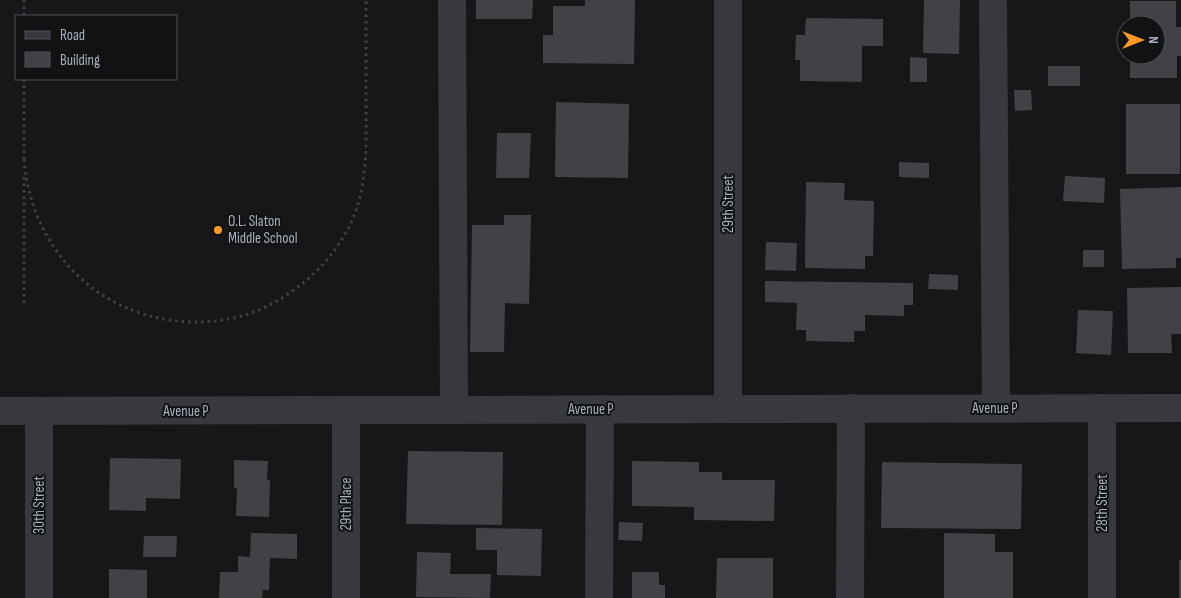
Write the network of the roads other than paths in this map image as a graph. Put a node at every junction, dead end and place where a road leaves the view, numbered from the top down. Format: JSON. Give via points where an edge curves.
{"nodes":[{"id":1,"x":452,"y":0,"type":"edge"},
{"id":2,"x":728,"y":0,"type":"edge"},
{"id":3,"x":993,"y":0,"type":"edge"},
{"id":4,"x":728,"y":408,"type":"junction"},
{"id":5,"x":851,"y":408,"type":"junction"},
{"id":6,"x":996,"y":408,"type":"junction"},
{"id":7,"x":1102,"y":408,"type":"junction"},
{"id":8,"x":1181,"y":408,"type":"edge"},
{"id":9,"x":600,"y":409,"type":"junction"},
{"id":10,"x":346,"y":410,"type":"junction"},
{"id":11,"x":454,"y":410,"type":"junction"},
{"id":12,"x":0,"y":411,"type":"edge"},
{"id":13,"x":39,"y":411,"type":"junction"},
{"id":14,"x":39,"y":598,"type":"edge"},
{"id":15,"x":346,"y":598,"type":"edge"},
{"id":16,"x":600,"y":598,"type":"edge"},
{"id":17,"x":850,"y":598,"type":"edge"},
{"id":18,"x":1102,"y":598,"type":"edge"}],
"edges":[{"from":1,"to":11,"type":"street"},
{"from":2,"to":4,"type":"street","name":"29th Street"},
{"from":3,"to":6,"type":"street"},
{"from":4,"to":5,"type":"street","name":"Avenue P"},
{"from":4,"to":9,"type":"street","name":"Avenue P"},
{"from":5,"to":6,"type":"street","name":"Avenue P"},
{"from":5,"to":17,"type":"street"},
{"from":6,"to":7,"type":"street","name":"Avenue P"},
{"from":7,"to":8,"type":"street","name":"Avenue P"},
{"from":7,"to":18,"type":"street","name":"28th Street"},
{"from":9,"to":11,"type":"street","name":"Avenue P"},
{"from":9,"to":16,"type":"street"},
{"from":10,"to":11,"type":"street","name":"Avenue P"},
{"from":10,"to":13,"type":"street","name":"Avenue P"},
{"from":10,"to":15,"type":"street","name":"29th Place"},
{"from":12,"to":13,"type":"street","name":"Avenue P"},
{"from":13,"to":14,"type":"street","name":"30th Street"}]}
